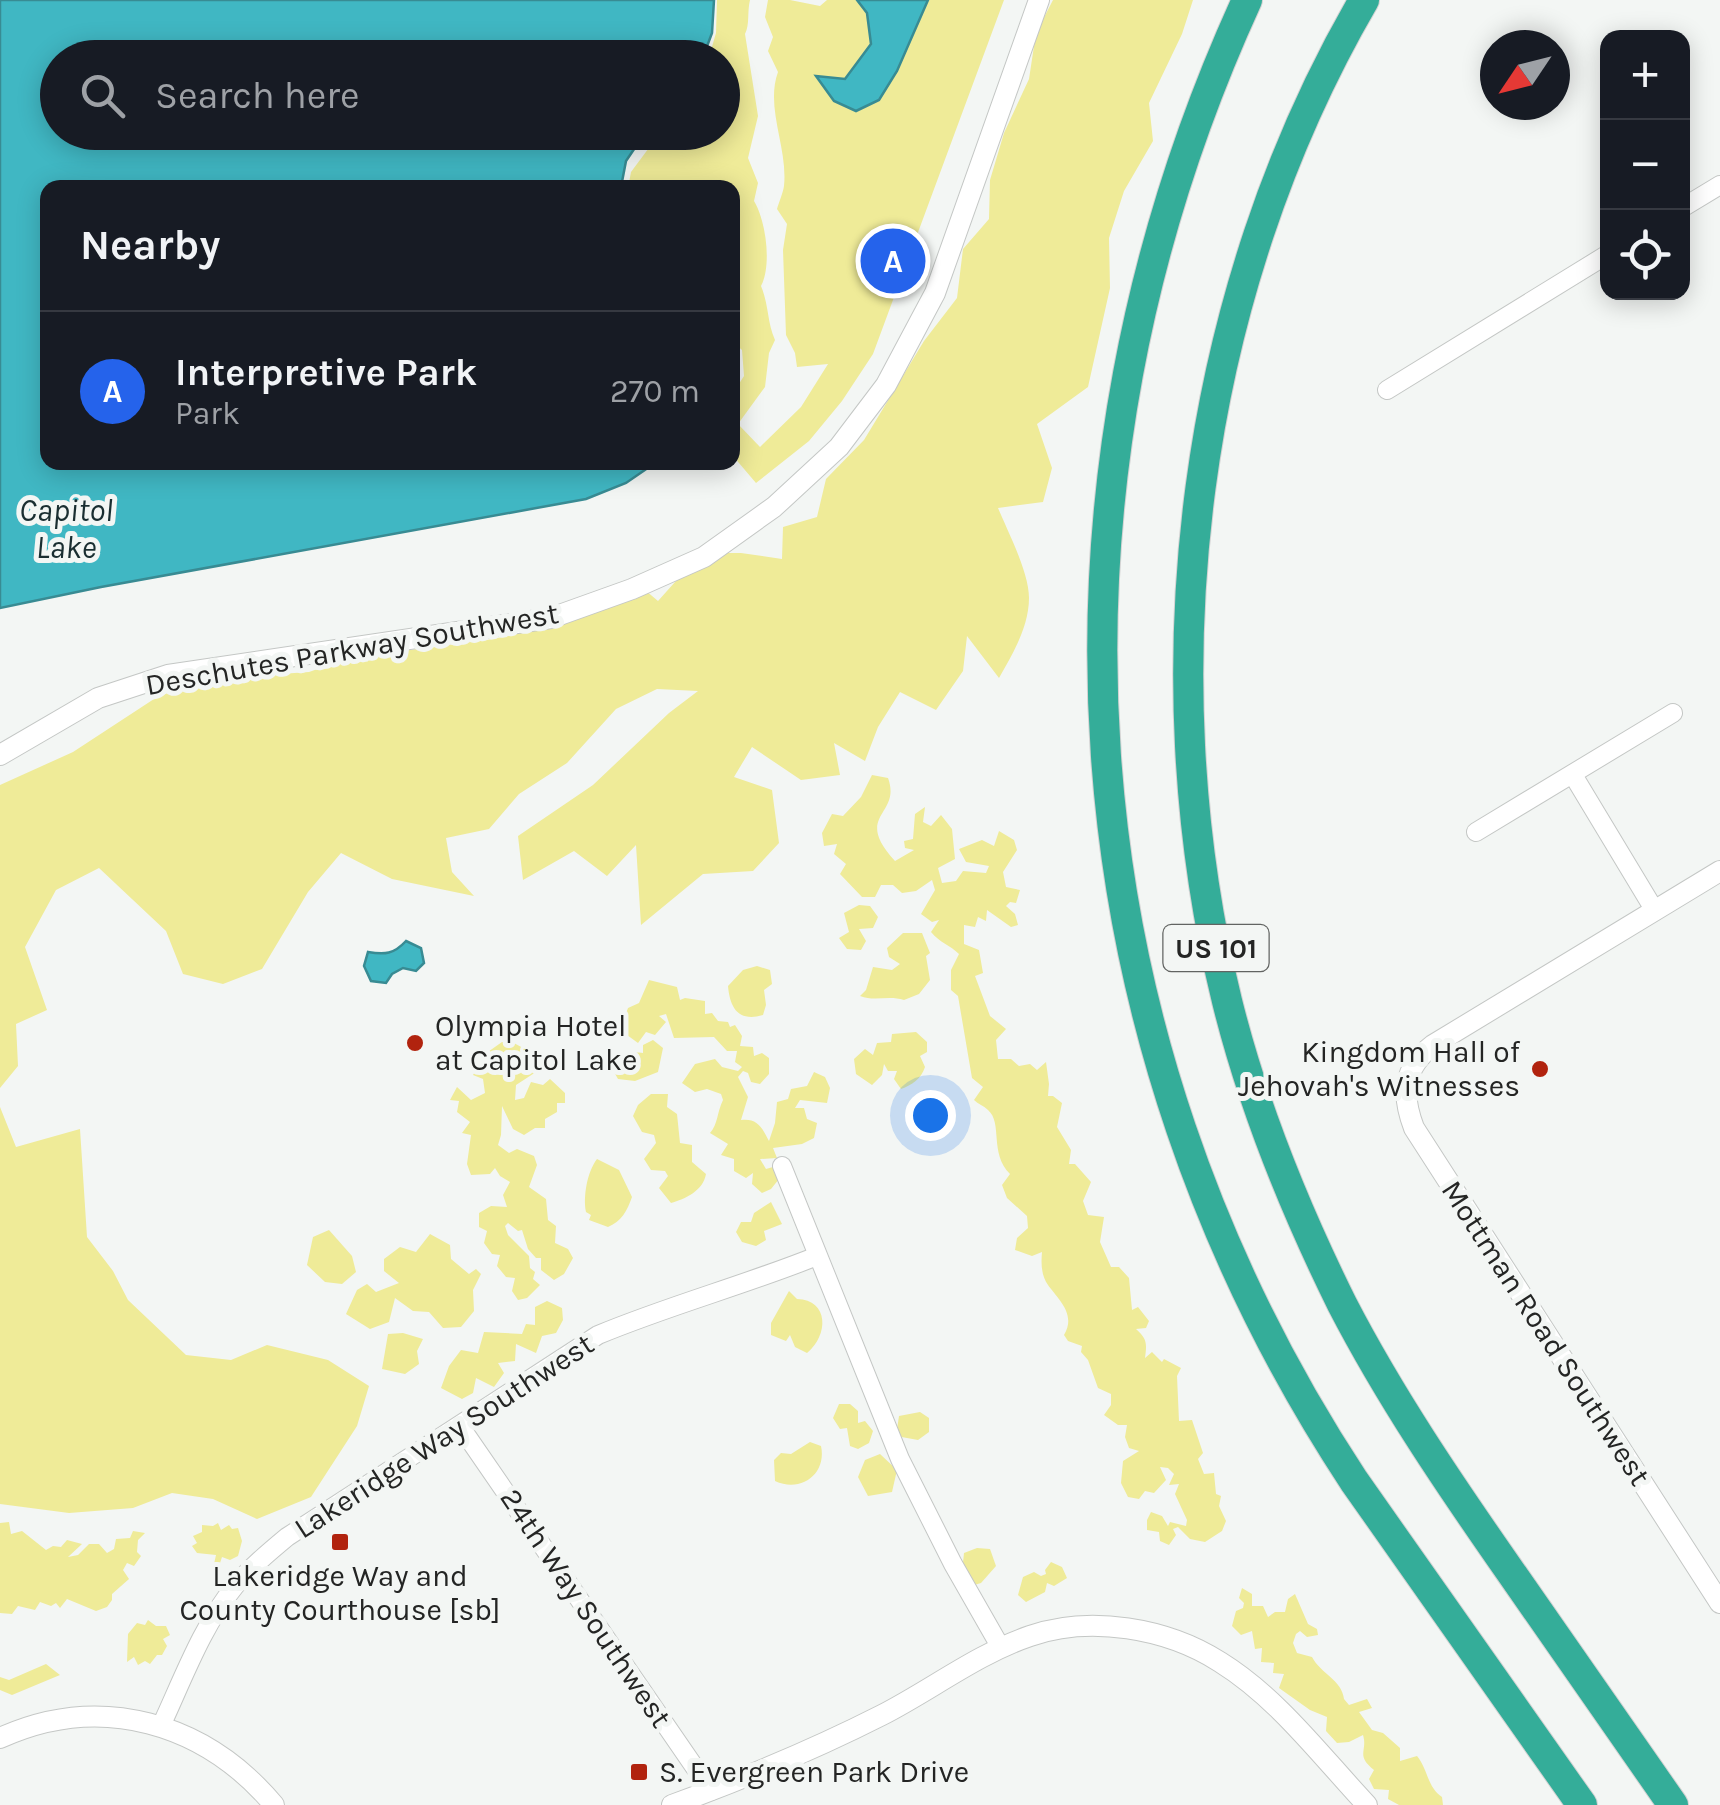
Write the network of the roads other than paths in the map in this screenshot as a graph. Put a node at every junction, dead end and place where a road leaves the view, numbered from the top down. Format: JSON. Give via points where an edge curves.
{"nodes":[{"id":1,"x":1040,"y":0,"type":"edge"},
{"id":2,"x":1247,"y":0,"type":"edge"},
{"id":3,"x":1364,"y":0,"type":"edge"},
{"id":4,"x":1720,"y":185,"type":"edge"},
{"id":5,"x":1690,"y":203,"type":"edge"},
{"id":6,"x":1600,"y":259,"type":"edge"},
{"id":7,"x":1386,"y":390,"type":"dead end"},
{"id":8,"x":1673,"y":713,"type":"dead end"},
{"id":9,"x":0,"y":755,"type":"edge"},
{"id":10,"x":1573,"y":774,"type":"junction"},
{"id":11,"x":1476,"y":832,"type":"dead end"},
{"id":12,"x":1720,"y":871,"type":"edge"},
{"id":13,"x":1654,"y":911,"type":"junction"},
{"id":14,"x":782,"y":1166,"type":"dead end"},
{"id":15,"x":816,"y":1256,"type":"junction"},
{"id":16,"x":460,"y":1426,"type":"junction"},
{"id":17,"x":1720,"y":1602,"type":"edge"},
{"id":18,"x":1001,"y":1648,"type":"junction"},
{"id":19,"x":161,"y":1726,"type":"junction"},
{"id":20,"x":0,"y":1738,"type":"edge"},
{"id":21,"x":711,"y":1790,"type":"junction"},
{"id":22,"x":274,"y":1805,"type":"edge"},
{"id":23,"x":672,"y":1805,"type":"edge"},
{"id":24,"x":1367,"y":1805,"type":"edge"},
{"id":25,"x":1582,"y":1805,"type":"edge"},
{"id":26,"x":1673,"y":1805,"type":"edge"}],
"edges":[{"from":1,"to":9,"type":"street","name":"Deschutes Parkway Southwest","via":[[934,292],[886,385],[839,447],[774,507],[704,557],[552,618],[168,675],[98,698]]},
{"from":2,"to":25,"type":"highway","number":"US 101","via":[[1168,200],[1125,378],[1113,463],[1102,694],[1126,925],[1170,1097],[1228,1248],[1276,1347],[1354,1481]]},
{"from":3,"to":26,"type":"highway","number":"US 101","via":[[1264,217],[1208,442],[1190,679],[1210,920],[1250,1080],[1344,1307],[1445,1476]]},
{"from":4,"to":5,"type":"street"},
{"from":6,"to":7,"type":"street"},
{"from":8,"to":10,"type":"street"},
{"from":10,"to":11,"type":"street"},
{"from":10,"to":13,"type":"street"},
{"from":12,"to":13,"type":"street"},
{"from":13,"to":17,"type":"street","name":"Mottman Road Southwest","via":[[1418,1056],[1405,1090],[1414,1128]]},
{"from":14,"to":15,"type":"street"},
{"from":15,"to":16,"type":"street","name":"Lakeridge Way Southwest","via":[[598,1336]]},
{"from":15,"to":18,"type":"street","via":[[925,1512]]},
{"from":16,"to":19,"type":"street","name":"Lakeridge Way Southwest","via":[[256,1562],[190,1660]]},
{"from":16,"to":21,"type":"street","name":"24th Way Southwest"},
{"from":18,"to":21,"type":"street","via":[[885,1714]]},
{"from":18,"to":24,"type":"street","via":[[1072,1627],[1108,1626],[1178,1641],[1220,1661],[1273,1704]]},
{"from":19,"to":20,"type":"street","via":[[86,1716]]},
{"from":19,"to":22,"type":"street","via":[[218,1753]]},
{"from":21,"to":23,"type":"street"}]}
